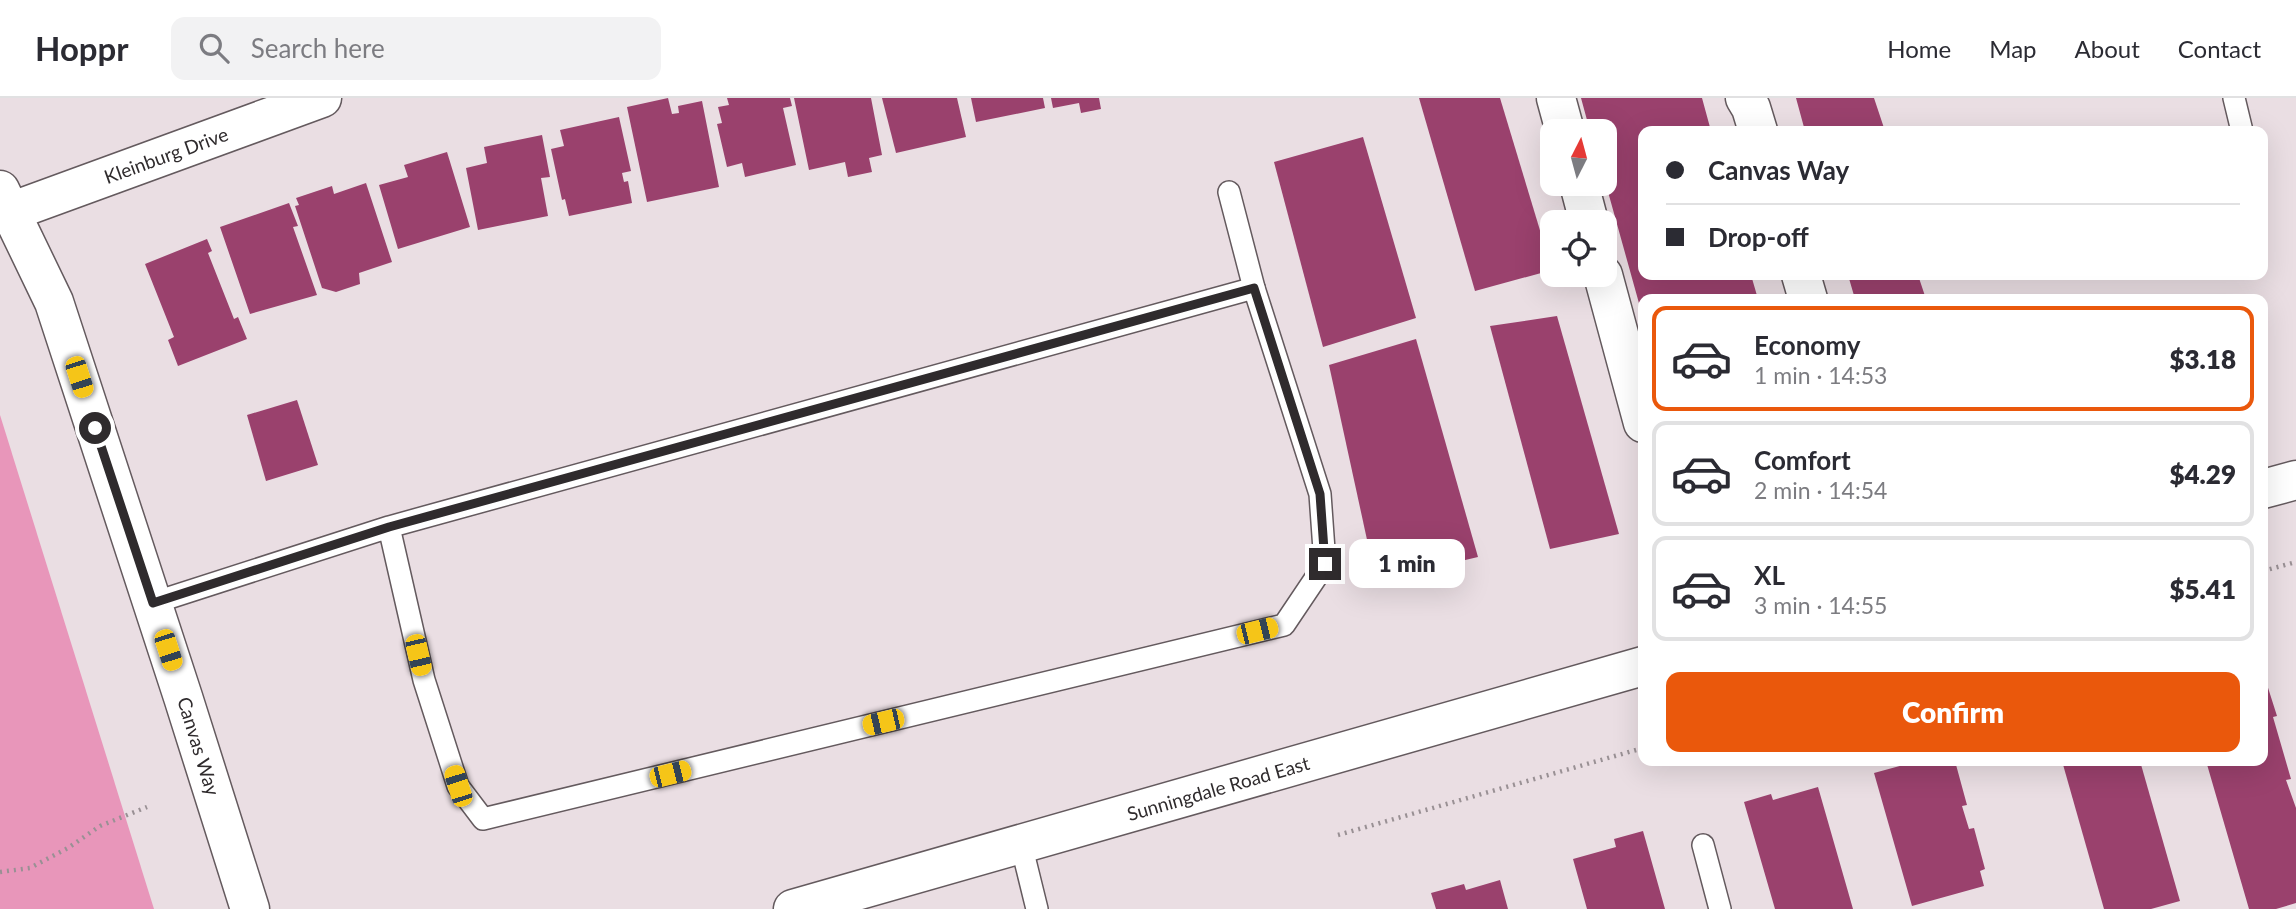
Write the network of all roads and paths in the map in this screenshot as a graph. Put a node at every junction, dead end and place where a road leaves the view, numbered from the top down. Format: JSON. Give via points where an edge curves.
{"nodes":[{"id":1,"x":322,"y":98,"type":"edge"},
{"id":2,"x":1556,"y":98,"type":"edge"},
{"id":3,"x":1745,"y":98,"type":"edge"},
{"id":4,"x":2234,"y":98,"type":"edge"},
{"id":5,"x":1562,"y":119,"type":"edge"},
{"id":6,"x":1756,"y":126,"type":"edge"},
{"id":7,"x":2241,"y":126,"type":"edge"},
{"id":8,"x":1228,"y":192,"type":"dead end"},
{"id":9,"x":5,"y":201,"type":"edge"},
{"id":10,"x":1606,"y":287,"type":"edge"},
{"id":11,"x":1254,"y":288,"type":"junction"},
{"id":12,"x":1638,"y":398,"type":"edge"},
{"id":13,"x":2296,"y":480,"type":"edge"},
{"id":14,"x":2268,"y":488,"type":"edge"},
{"id":15,"x":389,"y":527,"type":"junction"},
{"id":16,"x":2296,"y":562,"type":"edge"},
{"id":17,"x":2268,"y":570,"type":"edge"},
{"id":18,"x":153,"y":603,"type":"junction"},
{"id":19,"x":1638,"y":667,"type":"edge"},
{"id":20,"x":1638,"y":749,"type":"edge"},
{"id":21,"x":147,"y":807,"type":"dead end"},
{"id":22,"x":1338,"y":835,"type":"dead end"},
{"id":23,"x":1021,"y":844,"type":"junction"},
{"id":24,"x":1703,"y":845,"type":"dead end"},
{"id":25,"x":0,"y":872,"type":"edge"},
{"id":26,"x":250,"y":909,"type":"edge"},
{"id":27,"x":793,"y":909,"type":"edge"},
{"id":28,"x":1037,"y":909,"type":"edge"},
{"id":29,"x":1720,"y":909,"type":"edge"}],
"edges":[{"from":1,"to":9,"type":"street","name":"Kleinburg Drive"},
{"from":2,"to":5,"type":"street"},
{"from":3,"to":6,"type":"street"},
{"from":4,"to":7,"type":"lane"},
{"from":8,"to":11,"type":"lane"},
{"from":9,"to":18,"type":"street","name":"Canvas Way","via":[[54,302]]},
{"from":10,"to":12,"type":"street"},
{"from":11,"to":15,"type":"lane"},
{"from":11,"to":15,"type":"lane","via":[[1320,494],[1325,564],[1284,625],[483,819],[458,786],[424,680]]},
{"from":13,"to":14,"type":"street"},
{"from":15,"to":18,"type":"lane"},
{"from":16,"to":17,"type":"path"},
{"from":18,"to":26,"type":"street","name":"Canvas Way"},
{"from":19,"to":23,"type":"street","name":"Sunningdale Road East"},
{"from":20,"to":22,"type":"path"},
{"from":21,"to":25,"type":"path","via":[[100,826],[30,868]]},
{"from":23,"to":27,"type":"street","name":"Sunningdale Road East"},
{"from":23,"to":28,"type":"lane"},
{"from":24,"to":29,"type":"lane"}]}
